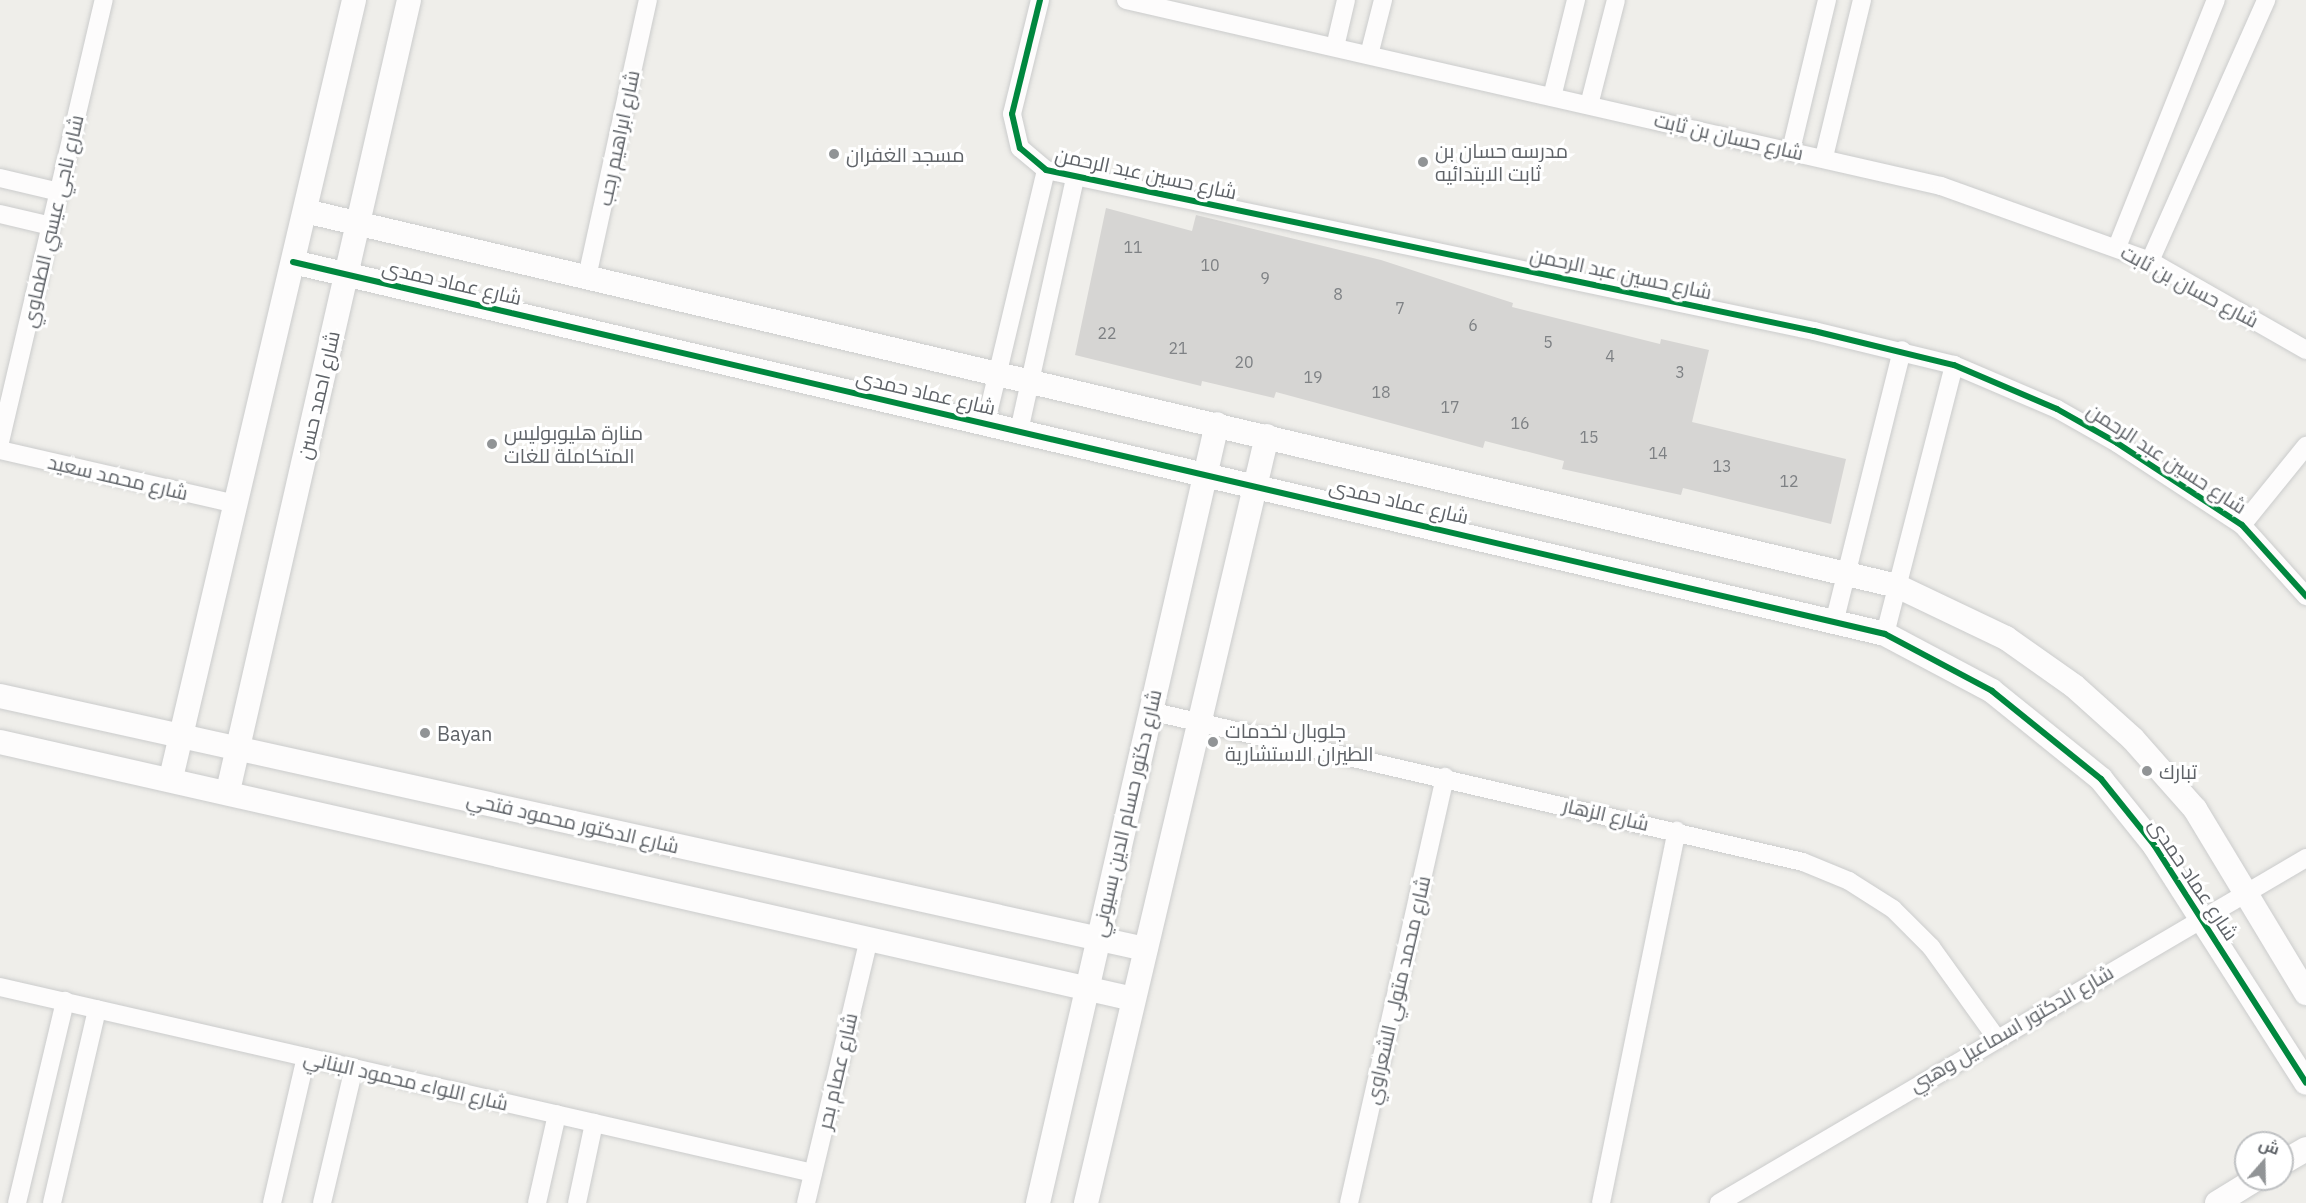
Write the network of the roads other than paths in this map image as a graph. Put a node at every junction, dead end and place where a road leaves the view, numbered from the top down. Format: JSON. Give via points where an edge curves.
{"nodes":[{"id":1,"x":104,"y":0,"type":"edge"},
{"id":2,"x":354,"y":0,"type":"edge"},
{"id":3,"x":409,"y":0,"type":"edge"},
{"id":4,"x":648,"y":0,"type":"edge"},
{"id":5,"x":1040,"y":0,"type":"edge"},
{"id":6,"x":1126,"y":0,"type":"edge"},
{"id":7,"x":1346,"y":0,"type":"edge"},
{"id":8,"x":1383,"y":0,"type":"edge"},
{"id":9,"x":1576,"y":0,"type":"edge"},
{"id":10,"x":1616,"y":0,"type":"edge"},
{"id":11,"x":1827,"y":0,"type":"edge"},
{"id":12,"x":1862,"y":0,"type":"edge"},
{"id":13,"x":2216,"y":0,"type":"edge"},
{"id":14,"x":2266,"y":0,"type":"edge"},
{"id":15,"x":1335,"y":47,"type":"junction"},
{"id":16,"x":1369,"y":55,"type":"junction"},
{"id":17,"x":1552,"y":97,"type":"junction"},
{"id":18,"x":1589,"y":105,"type":"junction"},
{"id":19,"x":1791,"y":150,"type":"junction"},
{"id":20,"x":1824,"y":157,"type":"junction"},
{"id":21,"x":1046,"y":170,"type":"junction"},
{"id":22,"x":0,"y":178,"type":"edge"},
{"id":23,"x":1075,"y":178,"type":"junction"},
{"id":24,"x":58,"y":192,"type":"junction"},
{"id":25,"x":305,"y":211,"type":"junction"},
{"id":26,"x":0,"y":214,"type":"edge"},
{"id":27,"x":358,"y":223,"type":"junction"},
{"id":28,"x":51,"y":226,"type":"junction"},
{"id":29,"x":2117,"y":247,"type":"junction"},
{"id":30,"x":2150,"y":261,"type":"junction"},
{"id":31,"x":293,"y":262,"type":"junction"},
{"id":32,"x":346,"y":274,"type":"junction"},
{"id":33,"x":587,"y":277,"type":"junction"},
{"id":34,"x":2304,"y":343,"type":"edge"},
{"id":35,"x":1902,"y":350,"type":"junction"},
{"id":36,"x":1954,"y":365,"type":"junction"},
{"id":37,"x":997,"y":373,"type":"junction"},
{"id":38,"x":1030,"y":381,"type":"junction"},
{"id":39,"x":986,"y":422,"type":"junction"},
{"id":40,"x":1217,"y":424,"type":"junction"},
{"id":41,"x":1019,"y":431,"type":"junction"},
{"id":42,"x":1267,"y":436,"type":"junction"},
{"id":43,"x":0,"y":442,"type":"edge"},
{"id":44,"x":2306,"y":446,"type":"edge"},
{"id":45,"x":0,"y":450,"type":"edge"},
{"id":46,"x":1204,"y":473,"type":"junction"},
{"id":47,"x":1255,"y":485,"type":"junction"},
{"id":48,"x":236,"y":504,"type":"junction"},
{"id":49,"x":2242,"y":525,"type":"junction"},
{"id":50,"x":1847,"y":571,"type":"junction"},
{"id":51,"x":1897,"y":586,"type":"junction"},
{"id":52,"x":2306,"y":596,"type":"edge"},
{"id":53,"x":1835,"y":619,"type":"junction"},
{"id":54,"x":1885,"y":634,"type":"junction"},
{"id":55,"x":0,"y":696,"type":"edge"},
{"id":56,"x":1150,"y":711,"type":"junction"},
{"id":57,"x":1199,"y":723,"type":"junction"},
{"id":58,"x":181,"y":735,"type":"junction"},
{"id":59,"x":0,"y":742,"type":"edge"},
{"id":60,"x":237,"y":747,"type":"junction"},
{"id":61,"x":1444,"y":777,"type":"junction"},
{"id":62,"x":171,"y":778,"type":"junction"},
{"id":63,"x":228,"y":791,"type":"junction"},
{"id":64,"x":1677,"y":831,"type":"junction"},
{"id":65,"x":2306,"y":858,"type":"edge"},
{"id":66,"x":2250,"y":892,"type":"junction"},
{"id":67,"x":2202,"y":917,"type":"junction"},
{"id":68,"x":869,"y":938,"type":"junction"},
{"id":69,"x":1098,"y":938,"type":"junction"},
{"id":70,"x":1145,"y":949,"type":"junction"},
{"id":71,"x":0,"y":987,"type":"edge"},
{"id":72,"x":1085,"y":988,"type":"junction"},
{"id":73,"x":2306,"y":993,"type":"edge"},
{"id":74,"x":1133,"y":999,"type":"junction"},
{"id":75,"x":65,"y":1001,"type":"junction"},
{"id":76,"x":97,"y":1009,"type":"junction"},
{"id":77,"x":1995,"y":1036,"type":"junction"},
{"id":78,"x":306,"y":1057,"type":"junction"},
{"id":79,"x":354,"y":1068,"type":"junction"},
{"id":80,"x":2306,"y":1083,"type":"edge"},
{"id":81,"x":557,"y":1114,"type":"junction"},
{"id":82,"x":594,"y":1123,"type":"junction"},
{"id":83,"x":813,"y":1173,"type":"junction"},
{"id":84,"x":2236,"y":1191,"type":"edge"},
{"id":85,"x":17,"y":1203,"type":"edge"},
{"id":86,"x":52,"y":1203,"type":"edge"},
{"id":87,"x":272,"y":1203,"type":"edge"},
{"id":88,"x":322,"y":1203,"type":"edge"},
{"id":89,"x":537,"y":1203,"type":"edge"},
{"id":90,"x":577,"y":1203,"type":"edge"},
{"id":91,"x":806,"y":1203,"type":"edge"},
{"id":92,"x":1038,"y":1203,"type":"edge"},
{"id":93,"x":1086,"y":1203,"type":"edge"},
{"id":94,"x":1349,"y":1203,"type":"edge"},
{"id":95,"x":1601,"y":1203,"type":"edge"},
{"id":96,"x":1719,"y":1203,"type":"edge"},
{"id":97,"x":2217,"y":1203,"type":"edge"}],
"edges":[{"from":1,"to":24,"type":"street","name":"شارع ناجي عيسي الطماوي"},
{"from":2,"to":25,"type":"street"},
{"from":3,"to":27,"type":"street","name":"شارع احمد حسن"},
{"from":4,"to":33,"type":"street","name":"شارع ابراهيم رجب"},
{"from":5,"to":21,"type":"street","name":"شارع حسين عبد الرحمن","via":[[1012,114],[1020,148]]},
{"from":6,"to":15,"type":"street","name":"شارع حسان بن ثابت"},
{"from":7,"to":15,"type":"street"},
{"from":8,"to":16,"type":"street"},
{"from":9,"to":17,"type":"street"},
{"from":10,"to":18,"type":"street"},
{"from":11,"to":19,"type":"street"},
{"from":12,"to":20,"type":"street"},
{"from":13,"to":29,"type":"street"},
{"from":14,"to":30,"type":"street"},
{"from":15,"to":16,"type":"street","name":"شارع حسان بن ثابت"},
{"from":16,"to":17,"type":"street","name":"شارع حسان بن ثابت"},
{"from":17,"to":18,"type":"street","name":"شارع حسان بن ثابت"},
{"from":18,"to":19,"type":"street","name":"شارع حسان بن ثابت"},
{"from":19,"to":20,"type":"street","name":"شارع حسان بن ثابت"},
{"from":20,"to":29,"type":"street","name":"شارع حسان بن ثابت","via":[[1941,186]]},
{"from":21,"to":23,"type":"street","name":"شارع حسين عبد الرحمن"},
{"from":21,"to":37,"type":"street"},
{"from":22,"to":24,"type":"street"},
{"from":23,"to":35,"type":"street","name":"شارع حسين عبد الرحمن"},
{"from":23,"to":38,"type":"street"},
{"from":24,"to":28,"type":"street","name":"شارع ناجي عيسي الطماوي"},
{"from":25,"to":27,"type":"street","name":"شارع عماد حمدى"},
{"from":25,"to":31,"type":"street"},
{"from":26,"to":28,"type":"street"},
{"from":27,"to":32,"type":"street","name":"شارع احمد حسن"},
{"from":27,"to":33,"type":"street","name":"شارع عماد حمدى"},
{"from":28,"to":43,"type":"street","name":"شارع ناجي عيسي الطماوي"},
{"from":29,"to":30,"type":"street","name":"شارع حسان بن ثابت"},
{"from":30,"to":34,"type":"street","name":"شارع حسان بن ثابت"},
{"from":31,"to":32,"type":"street","name":"شارع عماد حمدى"},
{"from":31,"to":48,"type":"street"},
{"from":32,"to":39,"type":"street","name":"شارع عماد حمدى"},
{"from":32,"to":60,"type":"street","name":"شارع احمد حسن"},
{"from":33,"to":37,"type":"street","name":"شارع عماد حمدى"},
{"from":35,"to":36,"type":"street","name":"شارع حسين عبد الرحمن"},
{"from":35,"to":50,"type":"street"},
{"from":36,"to":49,"type":"street","name":"شارع حسين عبد الرحمن","via":[[2056,409]]},
{"from":36,"to":51,"type":"street"},
{"from":37,"to":38,"type":"street","name":"شارع عماد حمدى"},
{"from":37,"to":39,"type":"street"},
{"from":38,"to":40,"type":"street","name":"شارع عماد حمدى"},
{"from":38,"to":41,"type":"street"},
{"from":39,"to":41,"type":"street","name":"شارع عماد حمدى"},
{"from":40,"to":42,"type":"street","name":"شارع عماد حمدى"},
{"from":40,"to":46,"type":"street","name":"شارع دكتور حسام الدين بسيوني"},
{"from":41,"to":46,"type":"street","name":"شارع عماد حمدى"},
{"from":42,"to":47,"type":"street"},
{"from":42,"to":50,"type":"street","name":"شارع عماد حمدى"},
{"from":44,"to":49,"type":"street"},
{"from":45,"to":48,"type":"street","name":"شارع محمد سعيد"},
{"from":46,"to":47,"type":"street","name":"شارع عماد حمدى"},
{"from":46,"to":56,"type":"street","name":"شارع دكتور حسام الدين بسيوني"},
{"from":47,"to":53,"type":"street","name":"شارع عماد حمدى"},
{"from":47,"to":57,"type":"street"},
{"from":48,"to":58,"type":"street"},
{"from":49,"to":52,"type":"street","name":"شارع حسين عبد الرحمن"},
{"from":50,"to":51,"type":"street","name":"شارع عماد حمدى"},
{"from":50,"to":53,"type":"street"},
{"from":51,"to":54,"type":"street"},
{"from":51,"to":66,"type":"street","name":"شارع عماد حمدى","via":[[2006,638],[2074,686],[2133,739],[2195,809]]},
{"from":53,"to":54,"type":"street","name":"شارع عماد حمدى"},
{"from":54,"to":67,"type":"street","name":"شارع عماد حمدى","via":[[1992,691],[2057,739],[2101,779]]},
{"from":55,"to":58,"type":"street","name":"شارع الدكتور محمود فتحي"},
{"from":56,"to":57,"type":"street","name":"شارع الزهار"},
{"from":56,"to":69,"type":"street","name":"شارع دكتور حسام الدين بسيوني"},
{"from":57,"to":61,"type":"street","name":"شارع الزهار"},
{"from":57,"to":70,"type":"street"},
{"from":58,"to":60,"type":"street","name":"شارع الدكتور محمود فتحي"},
{"from":58,"to":62,"type":"street"},
{"from":59,"to":62,"type":"street"},
{"from":60,"to":63,"type":"street","name":"شارع احمد حسن"},
{"from":60,"to":69,"type":"street","name":"شارع الدكتور محمود فتحي"},
{"from":61,"to":64,"type":"street","name":"شارع الزهار"},
{"from":61,"to":94,"type":"street","name":"شارع محمد متولي الشعراوي"},
{"from":62,"to":63,"type":"street"},
{"from":63,"to":68,"type":"street"},
{"from":64,"to":77,"type":"street","name":"شارع الزهار","via":[[1803,862],[1849,881],[1893,909],[1931,947]]},
{"from":64,"to":95,"type":"street"},
{"from":65,"to":66,"type":"street","name":"شارع الدكتور اسماعيل وهبي"},
{"from":66,"to":67,"type":"street","name":"شارع الدكتور اسماعيل وهبي"},
{"from":66,"to":73,"type":"street","name":"شارع عماد حمدى"},
{"from":67,"to":77,"type":"street","name":"شارع الدكتور اسماعيل وهبي"},
{"from":67,"to":80,"type":"street","name":"شارع عماد حمدى"},
{"from":68,"to":72,"type":"street"},
{"from":68,"to":83,"type":"street","name":"شارع عصام بحر"},
{"from":69,"to":70,"type":"street","name":"شارع الدكتور محمود فتحي"},
{"from":69,"to":72,"type":"street","name":"شارع دكتور حسام الدين بسيوني"},
{"from":70,"to":74,"type":"street"},
{"from":71,"to":75,"type":"street","name":"شارع اللواء محمود البناني"},
{"from":72,"to":74,"type":"street"},
{"from":72,"to":92,"type":"street","name":"شارع دكتور حسام الدين بسيوني"},
{"from":74,"to":93,"type":"street"},
{"from":75,"to":76,"type":"street","name":"شارع اللواء محمود البناني"},
{"from":75,"to":85,"type":"street"},
{"from":76,"to":78,"type":"street","name":"شارع اللواء محمود البناني"},
{"from":76,"to":86,"type":"street"},
{"from":77,"to":96,"type":"street","name":"شارع الدكتور اسماعيل وهبي"},
{"from":78,"to":79,"type":"street","name":"شارع اللواء محمود البناني"},
{"from":78,"to":87,"type":"street"},
{"from":79,"to":81,"type":"street","name":"شارع اللواء محمود البناني"},
{"from":79,"to":88,"type":"street"},
{"from":81,"to":82,"type":"street","name":"شارع اللواء محمود البناني"},
{"from":81,"to":89,"type":"street"},
{"from":82,"to":83,"type":"street","name":"شارع اللواء محمود البناني"},
{"from":82,"to":90,"type":"street"},
{"from":83,"to":91,"type":"street","name":"شارع عصام بحر"},
{"from":84,"to":97,"type":"street"}]}
